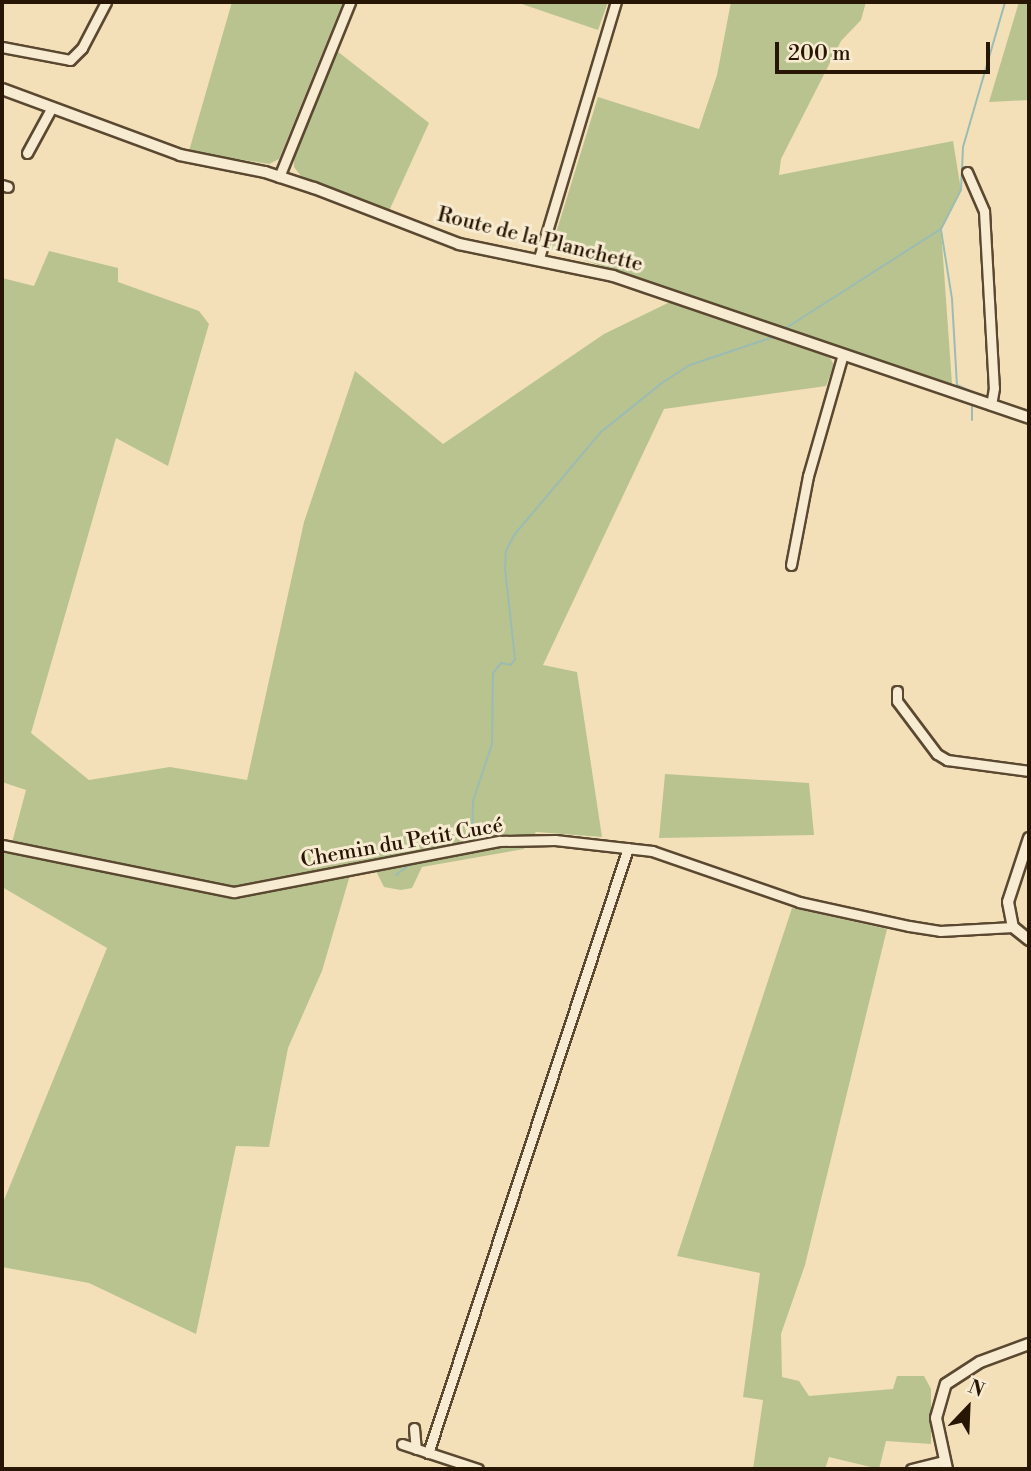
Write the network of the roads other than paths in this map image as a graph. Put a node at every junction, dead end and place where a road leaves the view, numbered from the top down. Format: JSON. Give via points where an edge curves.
{"nodes":[{"id":1,"x":106,"y":2,"type":"edge"},
{"id":2,"x":351,"y":2,"type":"edge"},
{"id":3,"x":616,"y":2,"type":"edge"},
{"id":4,"x":2,"y":47,"type":"edge"},
{"id":5,"x":2,"y":89,"type":"edge"},
{"id":6,"x":52,"y":107,"type":"junction"},
{"id":7,"x":27,"y":153,"type":"dead end"},
{"id":8,"x":967,"y":172,"type":"dead end"},
{"id":9,"x":279,"y":177,"type":"junction"},
{"id":10,"x":539,"y":258,"type":"junction"},
{"id":11,"x":842,"y":354,"type":"junction"},
{"id":12,"x":991,"y":405,"type":"junction"},
{"id":13,"x":1029,"y":418,"type":"edge"},
{"id":14,"x":791,"y":565,"type":"dead end"},
{"id":15,"x":897,"y":691,"type":"dead end"},
{"id":16,"x":1029,"y":771,"type":"edge"},
{"id":17,"x":1029,"y":838,"type":"edge"},
{"id":18,"x":2,"y":845,"type":"edge"},
{"id":19,"x":628,"y":848,"type":"junction"},
{"id":20,"x":1013,"y":927,"type":"junction"},
{"id":21,"x":1029,"y":940,"type":"edge"},
{"id":22,"x":1029,"y":1344,"type":"edge"},
{"id":23,"x":414,"y":1428,"type":"dead end"},
{"id":24,"x":402,"y":1444,"type":"dead end"},
{"id":25,"x":416,"y":1449,"type":"junction"},
{"id":26,"x":428,"y":1453,"type":"junction"},
{"id":27,"x":946,"y":1465,"type":"edge"},
{"id":28,"x":478,"y":1469,"type":"edge"},
{"id":29,"x":911,"y":1469,"type":"edge"}],
"edges":[{"from":1,"to":4,"type":"street","via":[[82,48],[70,60]]},
{"from":2,"to":9,"type":"street"},
{"from":3,"to":10,"type":"street"},
{"from":5,"to":6,"type":"street","name":"Route de la Planchette"},
{"from":6,"to":7,"type":"street"},
{"from":6,"to":9,"type":"street","name":"Route de la Planchette","via":[[180,155]]},
{"from":8,"to":12,"type":"street","via":[[984,211],[995,388]]},
{"from":9,"to":10,"type":"street","name":"Route de la Planchette","via":[[459,244]]},
{"from":10,"to":11,"type":"street","name":"Route de la Planchette","via":[[613,276]]},
{"from":11,"to":12,"type":"street","name":"Route de la Planchette"},
{"from":11,"to":14,"type":"street","via":[[808,476]]},
{"from":12,"to":13,"type":"street","name":"Route de la Planchette"},
{"from":15,"to":16,"type":"street","via":[[897,701],[937,754],[947,760]]},
{"from":17,"to":20,"type":"street","via":[[1008,902]]},
{"from":18,"to":19,"type":"street","name":"Chemin du Petit Cucé","via":[[233,892],[500,841],[555,840]]},
{"from":19,"to":20,"type":"street","name":"Chemin du Petit Cucé","via":[[652,851],[799,902],[909,926],[940,930]]},
{"from":19,"to":26,"type":"street"},
{"from":20,"to":21,"type":"street"},
{"from":22,"to":27,"type":"street","via":[[980,1362],[946,1384],[936,1418]]},
{"from":23,"to":25,"type":"street"},
{"from":24,"to":25,"type":"street"},
{"from":25,"to":26,"type":"street"},
{"from":26,"to":28,"type":"street"},
{"from":27,"to":29,"type":"street"}]}
